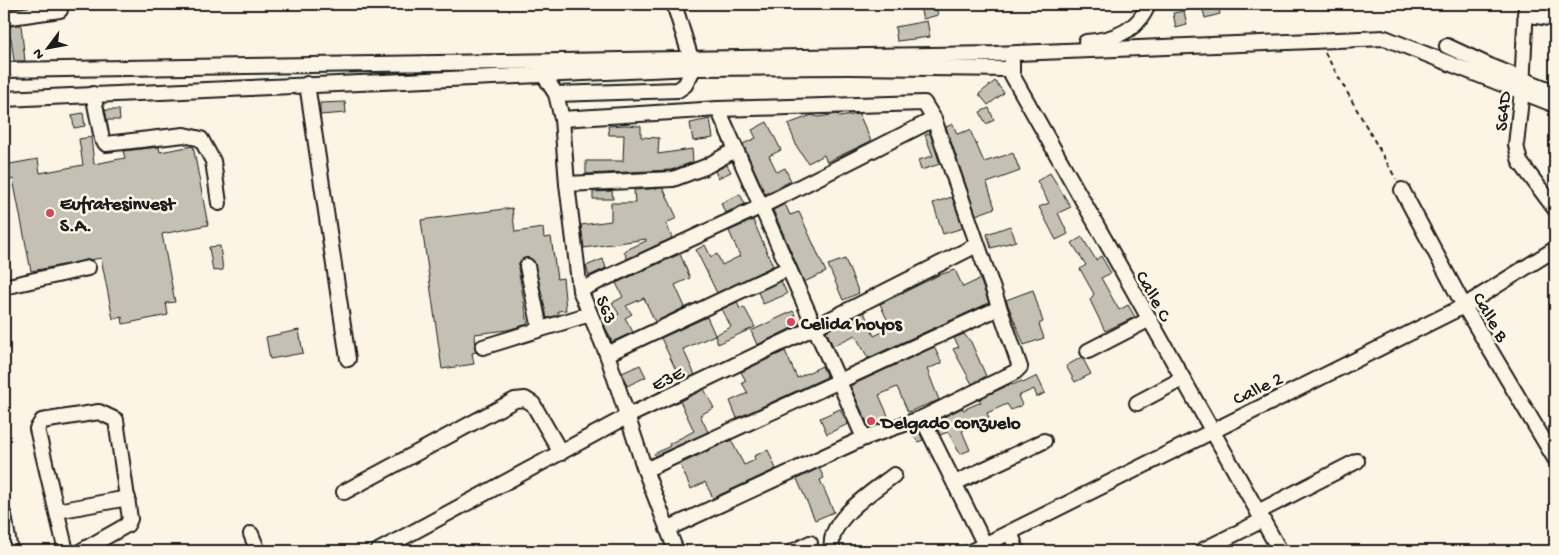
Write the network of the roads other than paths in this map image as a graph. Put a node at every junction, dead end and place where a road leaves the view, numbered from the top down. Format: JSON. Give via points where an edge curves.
{"nodes":[{"id":1,"x":674,"y":4,"type":"edge"},
{"id":2,"x":1148,"y":4,"type":"edge"},
{"id":3,"x":1525,"y":9,"type":"edge"},
{"id":4,"x":60,"y":10,"type":"dead end"},
{"id":5,"x":4,"y":18,"type":"edge"},
{"id":6,"x":1555,"y":19,"type":"edge"},
{"id":7,"x":1447,"y":46,"type":"dead end"},
{"id":8,"x":1013,"y":53,"type":"junction"},
{"id":9,"x":692,"y":63,"type":"junction"},
{"id":10,"x":1010,"y":69,"type":"junction"},
{"id":11,"x":4,"y":70,"type":"edge"},
{"id":12,"x":543,"y":74,"type":"junction"},
{"id":13,"x":308,"y":84,"type":"junction"},
{"id":14,"x":1522,"y":85,"type":"junction"},
{"id":15,"x":1555,"y":92,"type":"edge"},
{"id":16,"x":93,"y":94,"type":"junction"},
{"id":17,"x":556,"y":94,"type":"junction"},
{"id":18,"x":4,"y":98,"type":"edge"},
{"id":19,"x":1555,"y":105,"type":"edge"},
{"id":20,"x":718,"y":109,"type":"junction"},
{"id":21,"x":562,"y":119,"type":"junction"},
{"id":22,"x":934,"y":119,"type":"junction"},
{"id":23,"x":735,"y":150,"type":"junction"},
{"id":24,"x":567,"y":184,"type":"junction"},
{"id":25,"x":1402,"y":190,"type":"road end"},
{"id":26,"x":219,"y":203,"type":"dead end"},
{"id":27,"x":760,"y":207,"type":"junction"},
{"id":28,"x":1555,"y":209,"type":"edge"},
{"id":29,"x":977,"y":245,"type":"junction"},
{"id":30,"x":1555,"y":249,"type":"edge"},
{"id":31,"x":527,"y":266,"type":"dead end"},
{"id":32,"x":88,"y":268,"type":"dead end"},
{"id":33,"x":787,"y":269,"type":"junction"},
{"id":34,"x":4,"y":287,"type":"edge"},
{"id":35,"x":580,"y":290,"type":"junction"},
{"id":36,"x":1464,"y":306,"type":"junction"},
{"id":37,"x":999,"y":308,"type":"junction"},
{"id":38,"x":590,"y":314,"type":"junction"},
{"id":39,"x":1148,"y":320,"type":"junction"},
{"id":40,"x":815,"y":327,"type":"junction"},
{"id":41,"x":540,"y":329,"type":"junction"},
{"id":42,"x":483,"y":346,"type":"dead end"},
{"id":43,"x":1088,"y":350,"type":"dead end"},
{"id":44,"x":607,"y":354,"type":"junction"},
{"id":45,"x":348,"y":359,"type":"dead end"},
{"id":46,"x":1182,"y":379,"type":"junction"},
{"id":47,"x":839,"y":381,"type":"junction"},
{"id":48,"x":1136,"y":403,"type":"dead end"},
{"id":49,"x":628,"y":416,"type":"junction"},
{"id":50,"x":922,"y":418,"type":"junction"},
{"id":51,"x":1212,"y":430,"type":"junction"},
{"id":52,"x":864,"y":438,"type":"junction"},
{"id":53,"x":1044,"y":441,"type":"dead end"},
{"id":54,"x":561,"y":453,"type":"junction"},
{"id":55,"x":1555,"y":458,"type":"edge"},
{"id":56,"x":1357,"y":461,"type":"dead end"},
{"id":57,"x":645,"y":470,"type":"junction"},
{"id":58,"x":894,"y":475,"type":"dead end"},
{"id":59,"x":955,"y":483,"type":"junction"},
{"id":60,"x":344,"y":492,"type":"dead end"},
{"id":61,"x":128,"y":498,"type":"junction"},
{"id":62,"x":57,"y":511,"type":"junction"},
{"id":63,"x":4,"y":515,"type":"edge"},
{"id":64,"x":1261,"y":516,"type":"junction"},
{"id":65,"x":667,"y":529,"type":"junction"},
{"id":66,"x":251,"y":534,"type":"dead end"},
{"id":67,"x":1011,"y":534,"type":"junction"},
{"id":68,"x":810,"y":543,"type":"dead end"},
{"id":69,"x":985,"y":544,"type":"junction"},
{"id":70,"x":10,"y":551,"type":"edge"},
{"id":71,"x":66,"y":551,"type":"edge"},
{"id":72,"x":81,"y":551,"type":"edge"},
{"id":73,"x":258,"y":551,"type":"edge"},
{"id":74,"x":378,"y":551,"type":"edge"},
{"id":75,"x":676,"y":551,"type":"edge"},
{"id":76,"x":794,"y":551,"type":"edge"},
{"id":77,"x":834,"y":551,"type":"edge"},
{"id":78,"x":972,"y":551,"type":"edge"},
{"id":79,"x":1017,"y":551,"type":"edge"},
{"id":80,"x":1201,"y":551,"type":"edge"},
{"id":81,"x":1280,"y":551,"type":"edge"}],
"edges":[{"from":1,"to":9,"type":"street"},
{"from":2,"to":8,"type":"street","via":[[1139,23],[1124,32],[1099,41],[1022,45]]},
{"from":3,"to":6,"type":"street"},
{"from":3,"to":14,"type":"street","name":"S64D"},
{"from":4,"to":5,"type":"street"},
{"from":7,"to":14,"type":"street"},
{"from":8,"to":9,"type":"street"},
{"from":8,"to":10,"type":"street"},
{"from":8,"to":14,"type":"street","via":[[1385,38]]},
{"from":9,"to":10,"type":"street"},
{"from":9,"to":11,"type":"street"},
{"from":9,"to":12,"type":"street"},
{"from":9,"to":17,"type":"street","via":[[684,85],[678,90]]},
{"from":10,"to":39,"type":"street","name":"Calle C"},
{"from":12,"to":13,"type":"street"},
{"from":12,"to":17,"type":"street","name":"S63"},
{"from":13,"to":16,"type":"street"},
{"from":13,"to":45,"type":"street"},
{"from":14,"to":15,"type":"street"},
{"from":14,"to":19,"type":"street"},
{"from":14,"to":28,"type":"street","name":"S64D","via":[[1516,145],[1520,162]]},
{"from":16,"to":18,"type":"street"},
{"from":16,"to":26,"type":"street","via":[[102,139],[106,144],[184,135],[201,139],[213,161]]},
{"from":17,"to":21,"type":"street","name":"S63"},
{"from":20,"to":21,"type":"street"},
{"from":20,"to":22,"type":"street","via":[[924,103]]},
{"from":20,"to":23,"type":"street"},
{"from":21,"to":24,"type":"street","name":"S63"},
{"from":22,"to":27,"type":"street"},
{"from":22,"to":29,"type":"street"},
{"from":23,"to":24,"type":"street","via":[[674,179]]},
{"from":23,"to":27,"type":"street"},
{"from":24,"to":35,"type":"street","name":"S63"},
{"from":25,"to":36,"type":"street","name":"Calle B"},
{"from":27,"to":33,"type":"street"},
{"from":27,"to":35,"type":"street"},
{"from":29,"to":37,"type":"street"},
{"from":29,"to":40,"type":"street","name":"E3E"},
{"from":30,"to":36,"type":"street","name":"Calle 2"},
{"from":31,"to":41,"type":"street"},
{"from":32,"to":34,"type":"street"},
{"from":33,"to":40,"type":"street"},
{"from":33,"to":44,"type":"street"},
{"from":35,"to":38,"type":"street","name":"S63"},
{"from":36,"to":51,"type":"street","name":"Calle 2"},
{"from":36,"to":55,"type":"street","name":"Calle B"},
{"from":37,"to":47,"type":"street"},
{"from":37,"to":50,"type":"street","via":[[1020,367]]},
{"from":38,"to":41,"type":"street"},
{"from":38,"to":44,"type":"street","name":"S63"},
{"from":39,"to":43,"type":"street"},
{"from":39,"to":46,"type":"street","name":"Calle C"},
{"from":40,"to":47,"type":"street"},
{"from":40,"to":49,"type":"street","name":"E3E"},
{"from":41,"to":42,"type":"street"},
{"from":44,"to":49,"type":"street","name":"S63"},
{"from":46,"to":48,"type":"street"},
{"from":46,"to":51,"type":"street","name":"Calle C"},
{"from":47,"to":52,"type":"street"},
{"from":47,"to":57,"type":"street"},
{"from":49,"to":54,"type":"street","name":"E3E"},
{"from":49,"to":57,"type":"street","name":"S63"},
{"from":50,"to":52,"type":"street"},
{"from":50,"to":59,"type":"street"},
{"from":51,"to":64,"type":"street","name":"Calle C"},
{"from":51,"to":67,"type":"street","name":"Calle 2"},
{"from":52,"to":65,"type":"street"},
{"from":53,"to":59,"type":"street"},
{"from":54,"to":60,"type":"street","via":[[533,404],[525,399],[515,400]]},
{"from":54,"to":74,"type":"street","name":"E3E"},
{"from":56,"to":64,"type":"street"},
{"from":57,"to":65,"type":"street","name":"S63"},
{"from":58,"to":77,"type":"street","via":[[846,513],[833,535]]},
{"from":59,"to":69,"type":"street"},
{"from":61,"to":62,"type":"street"},
{"from":61,"to":62,"type":"street","via":[[116,420],[99,412],[42,421],[37,429]]},
{"from":61,"to":72,"type":"street","via":[[131,512],[127,525]]},
{"from":62,"to":71,"type":"street"},
{"from":63,"to":70,"type":"street"},
{"from":64,"to":80,"type":"street"},
{"from":64,"to":81,"type":"street","name":"Calle C"},
{"from":65,"to":75,"type":"street","name":"S63"},
{"from":66,"to":73,"type":"street"},
{"from":67,"to":69,"type":"street","name":"Calle 2"},
{"from":67,"to":79,"type":"street"},
{"from":68,"to":76,"type":"street"},
{"from":69,"to":78,"type":"street","name":"Calle 2"}]}
